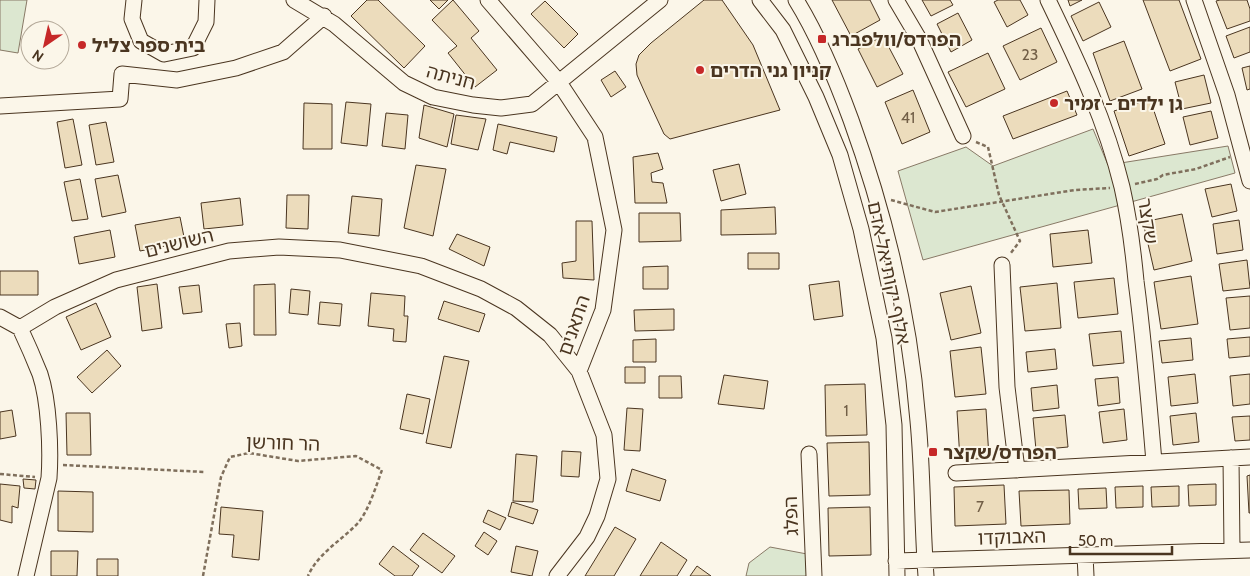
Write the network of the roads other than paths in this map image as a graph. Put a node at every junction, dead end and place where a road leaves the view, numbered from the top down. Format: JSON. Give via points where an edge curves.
{"nodes":[{"id":1,"x":134,"y":0,"type":"edge"},
{"id":2,"x":208,"y":0,"type":"edge"},
{"id":3,"x":294,"y":0,"type":"edge"},
{"id":4,"x":488,"y":0,"type":"edge"},
{"id":5,"x":760,"y":0,"type":"edge"},
{"id":6,"x":796,"y":0,"type":"edge"},
{"id":7,"x":896,"y":0,"type":"edge"},
{"id":8,"x":1048,"y":0,"type":"edge"},
{"id":9,"x":1194,"y":0,"type":"edge"},
{"id":10,"x":653,"y":2,"type":"edge"},
{"id":11,"x":324,"y":16,"type":"junction"},
{"id":12,"x":558,"y":81,"type":"junction"},
{"id":13,"x":0,"y":106,"type":"edge"},
{"id":14,"x":963,"y":136,"type":"road end"},
{"id":15,"x":1250,"y":181,"type":"edge"},
{"id":16,"x":1002,"y":265,"type":"road end"},
{"id":17,"x":0,"y":317,"type":"edge"},
{"id":18,"x":20,"y":328,"type":"junction"},
{"id":19,"x":579,"y":371,"type":"junction"},
{"id":20,"x":809,"y":454,"type":"dead end"},
{"id":21,"x":1250,"y":457,"type":"edge"},
{"id":22,"x":1231,"y":458,"type":"junction"},
{"id":23,"x":1154,"y":462,"type":"junction"},
{"id":24,"x":1017,"y":470,"type":"junction"},
{"id":25,"x":956,"y":473,"type":"dead end"},
{"id":26,"x":1232,"y":550,"type":"junction"},
{"id":27,"x":1250,"y":550,"type":"edge"},
{"id":28,"x":1085,"y":555,"type":"junction"},
{"id":29,"x":924,"y":560,"type":"junction"},
{"id":30,"x":896,"y":568,"type":"edge"},
{"id":31,"x":26,"y":576,"type":"edge"},
{"id":32,"x":557,"y":576,"type":"edge"},
{"id":33,"x":814,"y":576,"type":"edge"},
{"id":34,"x":926,"y":576,"type":"edge"},
{"id":35,"x":1086,"y":576,"type":"edge"}],
"edges":[{"from":1,"to":2,"type":"street","via":[[132,19],[141,41],[164,54],[193,48],[206,22]]},
{"from":3,"to":11,"type":"street","name":"חניתה"},
{"from":4,"to":12,"type":"street","name":"התאנים"},
{"from":5,"to":30,"type":"street","name":"אלוף יקותיאל אדם","via":[[783,30],[816,97],[840,155],[861,229],[884,338],[893,415]]},
{"from":6,"to":29,"type":"street","name":"אלוף יקותיאל אדם","via":[[839,88],[877,196],[909,336],[918,422]]},
{"from":7,"to":14,"type":"street","via":[[919,39]]},
{"from":8,"to":23,"type":"street","name":"שקצר","via":[[1089,87],[1122,188],[1144,340]]},
{"from":9,"to":15,"type":"street"},
{"from":10,"to":12,"type":"street","name":"חניתה"},
{"from":11,"to":12,"type":"street","name":"חניתה","via":[[404,83],[433,97],[501,108],[532,104]]},
{"from":11,"to":13,"type":"street","via":[[283,52],[236,68],[177,80],[122,74],[120,99]]},
{"from":12,"to":19,"type":"street","name":"התאנים","via":[[594,137],[614,230],[603,310]]},
{"from":16,"to":24,"type":"street","via":[[1008,387]]},
{"from":17,"to":18,"type":"street"},
{"from":18,"to":19,"type":"street","name":"השושנים","via":[[55,307],[116,280],[229,251],[279,247],[340,250],[421,266],[481,289],[516,308],[550,335]]},
{"from":18,"to":31,"type":"street","via":[[40,375],[45,400],[49,471]]},
{"from":19,"to":32,"type":"street","name":"התאנים","via":[[604,435],[608,479],[587,537]]},
{"from":20,"to":33,"type":"street","name":"הפלג"},
{"from":21,"to":22,"type":"street"},
{"from":22,"to":23,"type":"street"},
{"from":22,"to":26,"type":"street"},
{"from":23,"to":24,"type":"street"},
{"from":24,"to":25,"type":"street"},
{"from":26,"to":27,"type":"street","name":"האבוקדו"},
{"from":26,"to":28,"type":"street","name":"האבוקדו"},
{"from":28,"to":29,"type":"street","name":"האבוקדו"},
{"from":28,"to":35,"type":"street"},
{"from":29,"to":30,"type":"street","name":"האבוקדו"},
{"from":29,"to":34,"type":"street","name":"אלוף יקותיאל אדם"}]}
